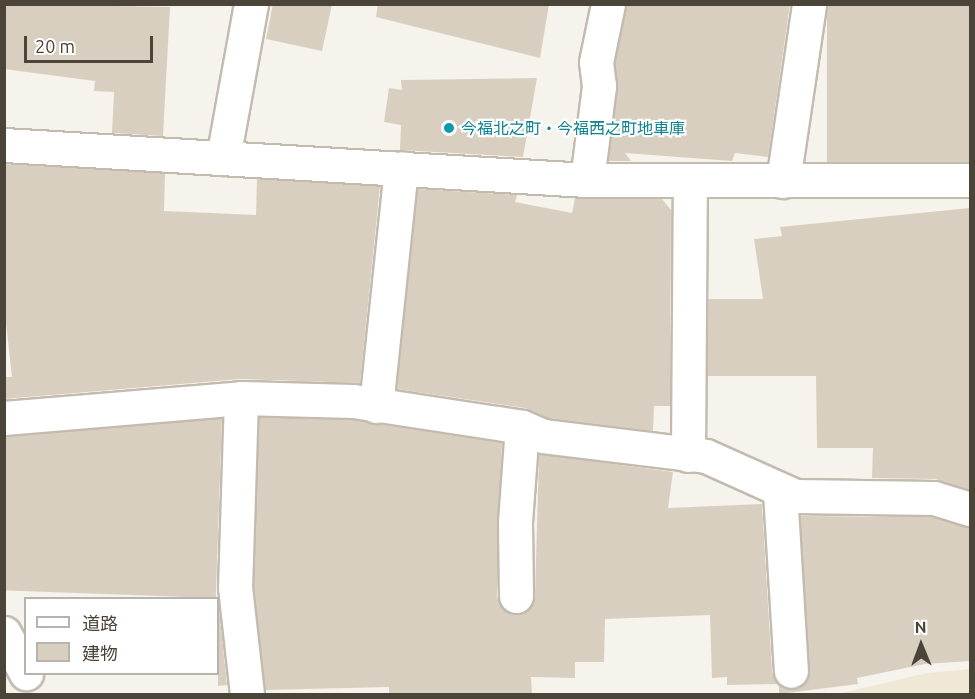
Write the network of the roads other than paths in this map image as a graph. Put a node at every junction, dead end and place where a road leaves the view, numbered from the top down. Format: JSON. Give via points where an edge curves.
{"nodes":[{"id":1,"x":251,"y":4,"type":"edge"},
{"id":2,"x":608,"y":4,"type":"edge"},
{"id":3,"x":809,"y":4,"type":"edge"},
{"id":4,"x":4,"y":145,"type":"edge"},
{"id":5,"x":223,"y":158,"type":"junction"},
{"id":6,"x":401,"y":168,"type":"junction"},
{"id":7,"x":587,"y":180,"type":"junction"},
{"id":8,"x":970,"y":180,"type":"edge"},
{"id":9,"x":783,"y":181,"type":"junction"},
{"id":10,"x":690,"y":182,"type":"junction"},
{"id":11,"x":241,"y":398,"type":"junction"},
{"id":12,"x":376,"y":406,"type":"junction"},
{"id":13,"x":4,"y":418,"type":"edge"},
{"id":14,"x":522,"y":427,"type":"junction"},
{"id":15,"x":688,"y":455,"type":"junction"},
{"id":16,"x":780,"y":492,"type":"junction"},
{"id":17,"x":970,"y":509,"type":"edge"},
{"id":18,"x":516,"y":596,"type":"dead end"},
{"id":19,"x":4,"y":633,"type":"edge"},
{"id":20,"x":24,"y":669,"type":"edge"},
{"id":21,"x":791,"y":671,"type":"dead end"},
{"id":22,"x":27,"y":675,"type":"edge"},
{"id":23,"x":37,"y":694,"type":"edge"},
{"id":24,"x":247,"y":694,"type":"edge"}],
"edges":[{"from":1,"to":5,"type":"street"},
{"from":2,"to":7,"type":"street","via":[[597,62],[599,86]]},
{"from":3,"to":9,"type":"street"},
{"from":4,"to":5,"type":"street"},
{"from":5,"to":6,"type":"street"},
{"from":6,"to":7,"type":"street"},
{"from":6,"to":12,"type":"street"},
{"from":7,"to":10,"type":"street"},
{"from":8,"to":9,"type":"street"},
{"from":9,"to":10,"type":"street"},
{"from":10,"to":15,"type":"street"},
{"from":11,"to":12,"type":"street","via":[[353,401]]},
{"from":11,"to":13,"type":"street"},
{"from":11,"to":24,"type":"street","via":[[235,587]]},
{"from":12,"to":14,"type":"street"},
{"from":14,"to":15,"type":"street","via":[[543,436]]},
{"from":14,"to":18,"type":"street","via":[[515,522]]},
{"from":15,"to":16,"type":"street","via":[[706,456]]},
{"from":16,"to":17,"type":"street","via":[[934,498]]},
{"from":16,"to":21,"type":"street"},
{"from":19,"to":20,"type":"street"},
{"from":22,"to":23,"type":"street"}]}
